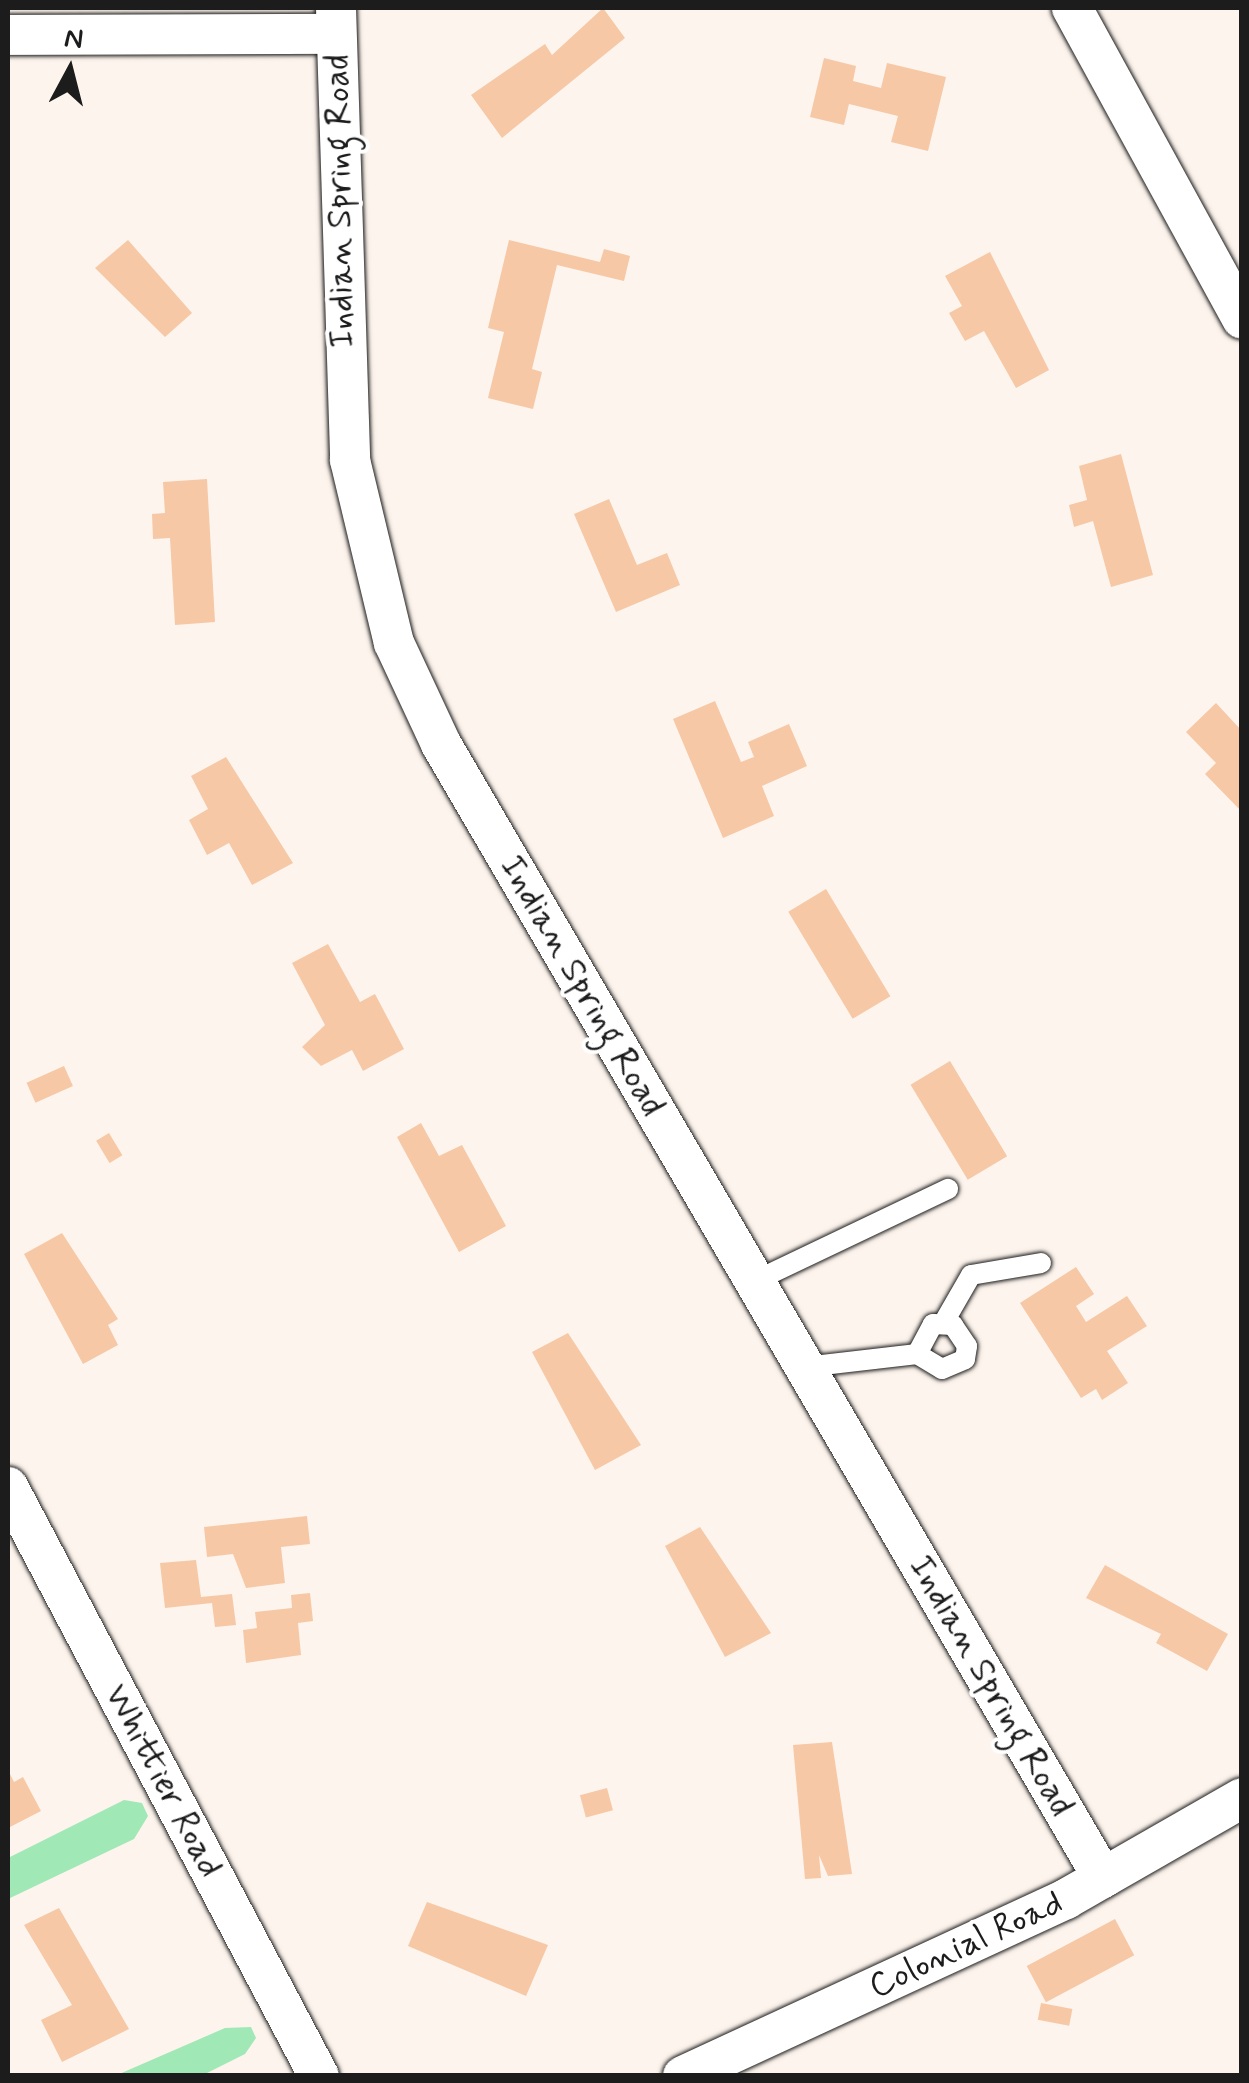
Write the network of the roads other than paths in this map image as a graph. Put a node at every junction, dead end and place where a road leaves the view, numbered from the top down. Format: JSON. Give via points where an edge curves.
{"nodes":[{"id":1,"x":1072,"y":8,"type":"edge"},
{"id":2,"x":336,"y":21,"type":"edge"},
{"id":3,"x":8,"y":35,"type":"edge"},
{"id":4,"x":1242,"y":319,"type":"edge"},
{"id":5,"x":948,"y":1189,"type":"dead end"},
{"id":6,"x":1041,"y":1263,"type":"dead end"},
{"id":7,"x":755,"y":1282,"type":"junction"},
{"id":8,"x":944,"y":1322,"type":"junction"},
{"id":9,"x":917,"y":1354,"type":"junction"},
{"id":10,"x":805,"y":1367,"type":"junction"},
{"id":11,"x":8,"y":1487,"type":"edge"},
{"id":12,"x":1242,"y":1798,"type":"edge"},
{"id":13,"x":1103,"y":1878,"type":"junction"},
{"id":14,"x":319,"y":2076,"type":"edge"},
{"id":15,"x":683,"y":2076,"type":"edge"}],
"edges":[{"from":1,"to":4,"type":"street"},
{"from":2,"to":3,"type":"street"},
{"from":2,"to":7,"type":"street","name":"Indian Spring Road","via":[[346,422],[381,606],[441,744]]},
{"from":5,"to":7,"type":"lane"},
{"from":6,"to":8,"type":"lane","via":[[971,1275]]},
{"from":7,"to":10,"type":"street","name":"Indian Spring Road"},
{"from":8,"to":9,"type":"lane","via":[[925,1331]]},
{"from":8,"to":9,"type":"lane","via":[[962,1334],[965,1360],[942,1369]]},
{"from":9,"to":10,"type":"lane"},
{"from":10,"to":13,"type":"street","name":"Indian Spring Road"},
{"from":11,"to":14,"type":"street","name":"Whittier Road"},
{"from":12,"to":13,"type":"street","name":"Colonial Road"},
{"from":13,"to":15,"type":"street","name":"Colonial Road"}]}
